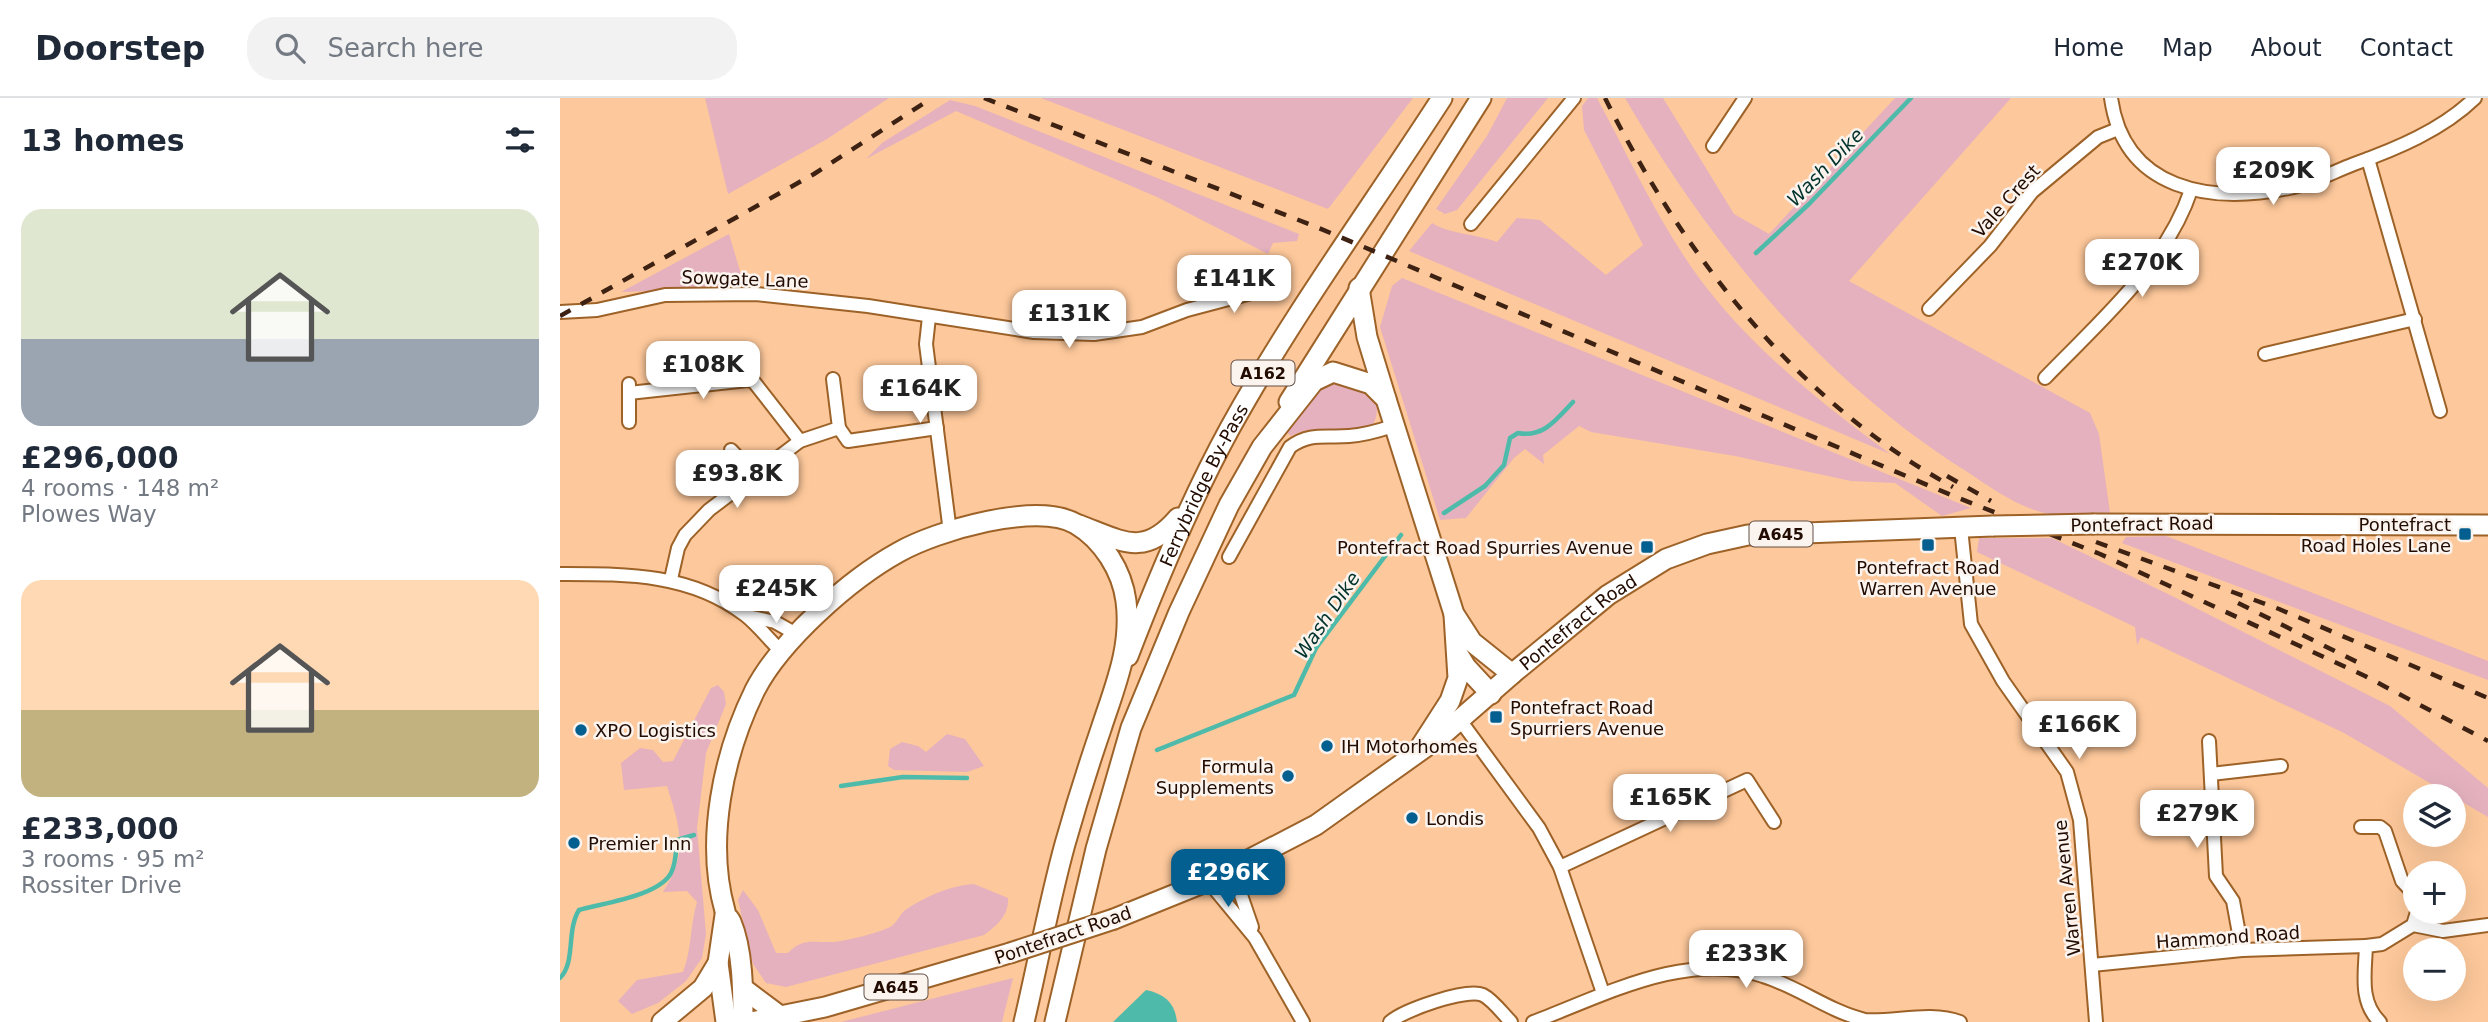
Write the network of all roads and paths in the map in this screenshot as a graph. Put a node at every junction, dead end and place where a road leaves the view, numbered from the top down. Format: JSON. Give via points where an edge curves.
{"nodes":[{"id":1,"x":1442,"y":98,"type":"edge"},
{"id":2,"x":1481,"y":98,"type":"edge"},
{"id":3,"x":1574,"y":98,"type":"edge"},
{"id":4,"x":1745,"y":98,"type":"edge"},
{"id":5,"x":2111,"y":98,"type":"edge"},
{"id":6,"x":2475,"y":98,"type":"edge"},
{"id":7,"x":2118,"y":129,"type":"junction"},
{"id":8,"x":1713,"y":146,"type":"dead end"},
{"id":9,"x":2368,"y":159,"type":"junction"},
{"id":10,"x":2190,"y":190,"type":"junction"},
{"id":11,"x":1471,"y":224,"type":"dead end"},
{"id":12,"x":1359,"y":288,"type":"junction"},
{"id":13,"x":1255,"y":292,"type":"dead end"},
{"id":14,"x":1929,"y":309,"type":"dead end"},
{"id":15,"x":560,"y":312,"type":"edge"},
{"id":16,"x":929,"y":317,"type":"junction"},
{"id":17,"x":2414,"y":319,"type":"junction"},
{"id":18,"x":2266,"y":354,"type":"dead end"},
{"id":19,"x":2045,"y":377,"type":"dead end"},
{"id":20,"x":833,"y":379,"type":"dead end"},
{"id":21,"x":1385,"y":400,"type":"junction"},
{"id":22,"x":2440,"y":411,"type":"dead end"},
{"id":23,"x":629,"y":422,"type":"dead end"},
{"id":24,"x":1393,"y":426,"type":"junction"},
{"id":25,"x":839,"y":428,"type":"junction"},
{"id":26,"x":937,"y":428,"type":"junction"},
{"id":27,"x":800,"y":441,"type":"junction"},
{"id":28,"x":1262,"y":447,"type":"junction"},
{"id":29,"x":731,"y":450,"type":"dead end"},
{"id":30,"x":755,"y":476,"type":"junction"},
{"id":31,"x":1195,"y":498,"type":"junction"},
{"id":32,"x":1074,"y":523,"type":"junction"},
{"id":33,"x":2488,"y":526,"type":"edge"},
{"id":34,"x":1961,"y":528,"type":"junction"},
{"id":35,"x":950,"y":532,"type":"junction"},
{"id":36,"x":1229,"y":557,"type":"dead end"},
{"id":37,"x":560,"y":574,"type":"edge"},
{"id":38,"x":671,"y":579,"type":"junction"},
{"id":39,"x":1454,"y":614,"type":"junction"},
{"id":40,"x":748,"y":616,"type":"junction"},
{"id":41,"x":798,"y":635,"type":"junction"},
{"id":42,"x":783,"y":653,"type":"junction"},
{"id":43,"x":1458,"y":653,"type":"junction"},
{"id":44,"x":1122,"y":670,"type":"junction"},
{"id":45,"x":1512,"y":674,"type":"junction"},
{"id":46,"x":1491,"y":694,"type":"junction"},
{"id":47,"x":1460,"y":720,"type":"junction"},
{"id":48,"x":2209,"y":741,"type":"dead end"},
{"id":49,"x":1420,"y":748,"type":"junction"},
{"id":50,"x":2281,"y":766,"type":"dead end"},
{"id":51,"x":2211,"y":774,"type":"junction"},
{"id":52,"x":1774,"y":822,"type":"dead end"},
{"id":53,"x":2361,"y":827,"type":"dead end"},
{"id":54,"x":1560,"y":867,"type":"junction"},
{"id":55,"x":1231,"y":869,"type":"junction"},
{"id":56,"x":1208,"y":881,"type":"junction"},
{"id":57,"x":2403,"y":882,"type":"edge"},
{"id":58,"x":725,"y":914,"type":"junction"},
{"id":59,"x":2407,"y":924,"type":"edge"},
{"id":60,"x":2427,"y":924,"type":"edge"},
{"id":61,"x":2488,"y":925,"type":"edge"},
{"id":62,"x":1255,"y":938,"type":"junction"},
{"id":63,"x":2366,"y":946,"type":"junction"},
{"id":64,"x":2242,"y":950,"type":"junction"},
{"id":65,"x":719,"y":962,"type":"junction"},
{"id":66,"x":2092,"y":965,"type":"junction"},
{"id":67,"x":744,"y":989,"type":"junction"},
{"id":68,"x":1603,"y":993,"type":"junction"},
{"id":69,"x":780,"y":1016,"type":"junction"},
{"id":70,"x":662,"y":1022,"type":"edge"},
{"id":71,"x":726,"y":1022,"type":"edge"},
{"id":72,"x":743,"y":1022,"type":"edge"},
{"id":73,"x":751,"y":1022,"type":"edge"},
{"id":74,"x":1024,"y":1022,"type":"edge"},
{"id":75,"x":1055,"y":1022,"type":"edge"},
{"id":76,"x":1303,"y":1022,"type":"edge"},
{"id":77,"x":1390,"y":1022,"type":"edge"},
{"id":78,"x":1511,"y":1022,"type":"edge"},
{"id":79,"x":1533,"y":1022,"type":"edge"},
{"id":80,"x":1960,"y":1022,"type":"edge"},
{"id":81,"x":2096,"y":1022,"type":"edge"},
{"id":82,"x":2380,"y":1022,"type":"edge"}],
"edges":[{"from":1,"to":31,"type":"main road","name":"Ferrybridge By-Pass","number":"A162","via":[[1321,276],[1229,429]]},
{"from":2,"to":12,"type":"main road","name":"Ferrybridge By-Pass","number":"A162"},
{"from":3,"to":11,"type":"street"},
{"from":4,"to":8,"type":"street"},
{"from":5,"to":7,"type":"street"},
{"from":6,"to":9,"type":"street","via":[[2424,134]]},
{"from":7,"to":10,"type":"street","via":[[2148,169]]},
{"from":7,"to":14,"type":"street","name":"Vale Crest","via":[[2098,137],[2032,192],[1990,246]]},
{"from":9,"to":10,"type":"street","via":[[2291,188],[2241,194]]},
{"from":9,"to":17,"type":"street"},
{"from":10,"to":19,"type":"street","via":[[2168,240],[2118,302]]},
{"from":12,"to":21,"type":"main road","via":[[1367,338]]},
{"from":12,"to":28,"type":"main road","name":"Ferrybridge By-Pass","number":"A162"},
{"from":13,"to":16,"type":"street","name":"Sowgate Lane","via":[[1142,327],[1094,334],[1034,332]]},
{"from":15,"to":16,"type":"street","name":"Sowgate Lane","via":[[692,293],[799,297]]},
{"from":16,"to":26,"type":"street","via":[[926,344]]},
{"from":17,"to":18,"type":"street"},
{"from":17,"to":22,"type":"street"},
{"from":20,"to":25,"type":"street"},
{"from":21,"to":24,"type":"main road","number":"A645"},
{"from":21,"to":28,"type":"main road","via":[[1371,384],[1333,372],[1314,381]]},
{"from":23,"to":27,"type":"street","via":[[629,388],[748,380]]},
{"from":24,"to":36,"type":"street","via":[[1346,436],[1316,435],[1290,447]]},
{"from":24,"to":39,"type":"main road","number":"A645"},
{"from":25,"to":26,"type":"street","via":[[848,441]]},
{"from":25,"to":27,"type":"street"},
{"from":26,"to":35,"type":"street"},
{"from":27,"to":30,"type":"street"},
{"from":28,"to":75,"type":"main road","number":"A162","via":[[1179,612],[1131,728],[1096,849]]},
{"from":29,"to":30,"type":"street"},
{"from":30,"to":38,"type":"street","via":[[709,510],[685,535]]},
{"from":31,"to":32,"type":"main road","number":"A162","via":[[1162,537],[1139,545]]},
{"from":31,"to":44,"type":"main road","name":"Ferrybridge By-Pass","number":"A162"},
{"from":32,"to":35,"type":"main road","number":"A162","via":[[999,517]]},
{"from":32,"to":44,"type":"main road","number":"A162","via":[[1121,574],[1128,615]]},
{"from":33,"to":34,"type":"main road","name":"Pontefract Road","number":"A645","bridge":true},
{"from":34,"to":45,"type":"main road","name":"Pontefract Road","number":"A645","via":[[1748,536],[1707,544],[1666,559],[1608,595]]},
{"from":34,"to":66,"type":"street","name":"Warren Avenue","via":[[1971,624],[2003,681],[2067,772],[2080,820]]},
{"from":35,"to":41,"type":"main road","number":"A162","via":[[901,551],[852,583]]},
{"from":37,"to":38,"type":"street"},
{"from":38,"to":40,"type":"street"},
{"from":39,"to":43,"type":"main road","number":"A645"},
{"from":39,"to":45,"type":"main road","number":"A645","via":[[1472,642]]},
{"from":40,"to":41,"type":"street","via":[[775,622]]},
{"from":40,"to":42,"type":"street"},
{"from":41,"to":42,"type":"main road","number":"A162"},
{"from":42,"to":58,"type":"main road","number":"A162","via":[[757,687],[730,759],[718,815]]},
{"from":43,"to":46,"type":"main road","number":"A645"},
{"from":43,"to":49,"type":"main road","number":"A645","via":[[1458,677],[1450,701]]},
{"from":44,"to":74,"type":"main road","number":"A162","via":[[1065,846]]},
{"from":45,"to":46,"type":"main road","name":"Pontefract Road","number":"A645"},
{"from":46,"to":47,"type":"main road","name":"Pontefract Road","number":"A645"},
{"from":47,"to":49,"type":"main road","name":"Pontefract Road","number":"A645"},
{"from":47,"to":54,"type":"street","via":[[1532,818]]},
{"from":48,"to":51,"type":"street"},
{"from":49,"to":55,"type":"main road","name":"Pontefract Road","number":"A645","via":[[1316,825]]},
{"from":50,"to":51,"type":"street"},
{"from":51,"to":64,"type":"street","via":[[2216,876],[2232,901]]},
{"from":52,"to":54,"type":"street","via":[[1747,780]]},
{"from":53,"to":57,"type":"street","via":[[2385,831]]},
{"from":54,"to":68,"type":"street"},
{"from":55,"to":56,"type":"main road","name":"Pontefract Road","number":"A645"},
{"from":55,"to":62,"type":"street"},
{"from":56,"to":62,"type":"street"},
{"from":56,"to":69,"type":"main road","name":"Pontefract Road","number":"A645","bridge":true,"via":[[1114,919],[951,972]]},
{"from":58,"to":65,"type":"main road","number":"A162"},
{"from":58,"to":67,"type":"main road","number":"A162","via":[[731,923]]},
{"from":59,"to":63,"type":"street","name":"Hammond Road","via":[[2382,944]]},
{"from":60,"to":61,"type":"street","via":[[2443,932]]},
{"from":62,"to":76,"type":"street"},
{"from":63,"to":64,"type":"street","name":"Hammond Road"},
{"from":63,"to":82,"type":"street","via":[[2364,992],[2371,1013]]},
{"from":64,"to":66,"type":"street","name":"Hammond Road"},
{"from":65,"to":70,"type":"main road","via":[[703,988]]},
{"from":65,"to":71,"type":"main road","number":"A162"},
{"from":66,"to":81,"type":"street","name":"Warren Avenue"},
{"from":67,"to":69,"type":"main road"},
{"from":67,"to":72,"type":"main road","number":"A162"},
{"from":68,"to":79,"type":"street"},
{"from":68,"to":80,"type":"street","via":[[1662,975],[1721,969],[1762,975],[1835,1012],[1869,1021],[1927,1018]]},
{"from":69,"to":73,"type":"main road","name":"Pontefract Road","number":"A645"},
{"from":77,"to":78,"type":"street","via":[[1474,992],[1486,996]]}]}
